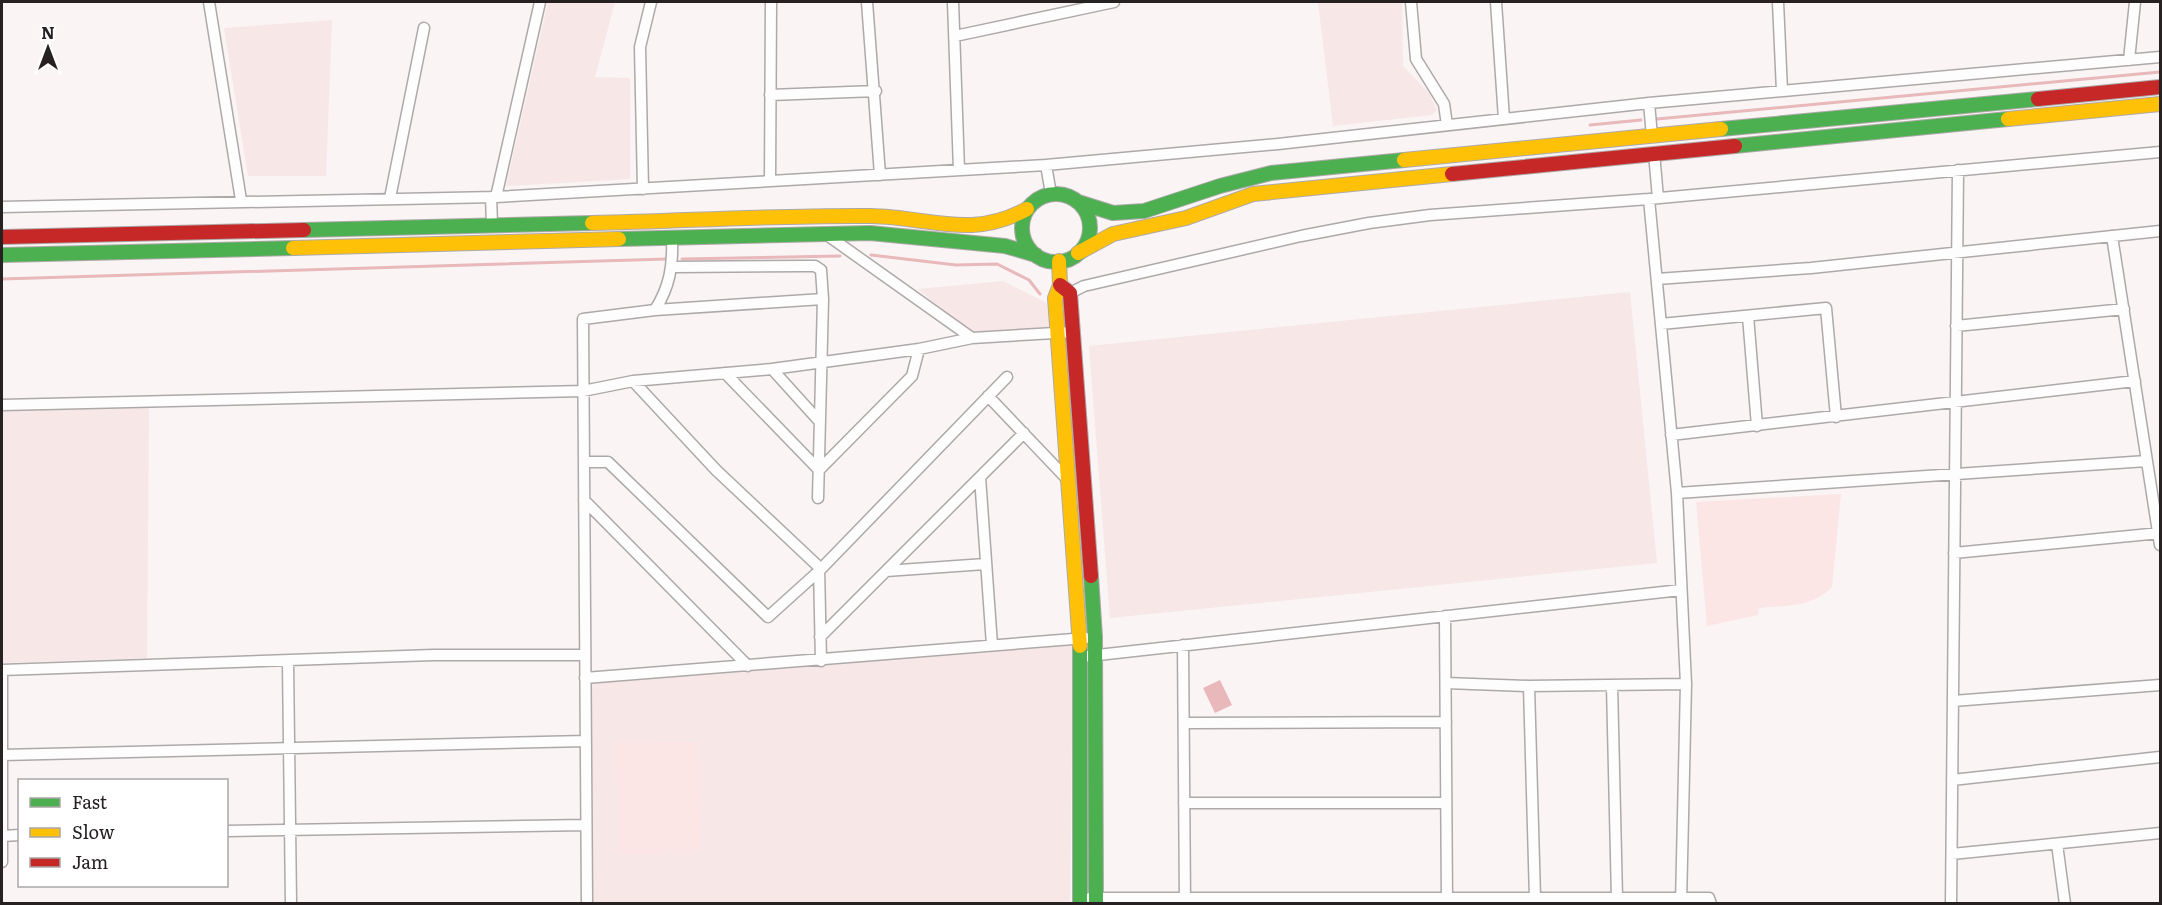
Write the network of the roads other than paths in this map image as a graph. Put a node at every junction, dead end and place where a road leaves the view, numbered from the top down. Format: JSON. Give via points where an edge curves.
{"nodes":[{"id":1,"x":209,"y":2,"type":"edge"},
{"id":2,"x":540,"y":2,"type":"edge"},
{"id":3,"x":651,"y":2,"type":"edge"},
{"id":4,"x":771,"y":2,"type":"edge"},
{"id":5,"x":867,"y":2,"type":"edge"},
{"id":6,"x":954,"y":2,"type":"edge"},
{"id":7,"x":1114,"y":2,"type":"edge"},
{"id":8,"x":1411,"y":2,"type":"edge"},
{"id":9,"x":1496,"y":2,"type":"edge"},
{"id":10,"x":1778,"y":2,"type":"edge"},
{"id":11,"x":2135,"y":2,"type":"edge"},
{"id":12,"x":424,"y":28,"type":"dead end"},
{"id":13,"x":955,"y":36,"type":"junction"},
{"id":14,"x":2160,"y":57,"type":"edge"},
{"id":15,"x":2129,"y":60,"type":"junction"},
{"id":16,"x":2160,"y":87,"type":"edge"},
{"id":17,"x":876,"y":91,"type":"junction"},
{"id":18,"x":1782,"y":91,"type":"junction"},
{"id":19,"x":770,"y":95,"type":"junction"},
{"id":20,"x":1649,"y":103,"type":"junction"},
{"id":21,"x":2160,"y":104,"type":"edge"},
{"id":22,"x":1504,"y":119,"type":"junction"},
{"id":23,"x":1448,"y":125,"type":"junction"},
{"id":24,"x":1652,"y":136,"type":"junction"},
{"id":25,"x":2160,"y":152,"type":"edge"},
{"id":26,"x":1654,"y":153,"type":"junction"},
{"id":27,"x":1046,"y":165,"type":"junction"},
{"id":28,"x":959,"y":170,"type":"junction"},
{"id":29,"x":1958,"y":170,"type":"junction"},
{"id":30,"x":880,"y":175,"type":"junction"},
{"id":31,"x":770,"y":181,"type":"junction"},
{"id":32,"x":643,"y":189,"type":"junction"},
{"id":33,"x":1051,"y":194,"type":"junction"},
{"id":34,"x":493,"y":197,"type":"junction"},
{"id":35,"x":390,"y":198,"type":"junction"},
{"id":36,"x":1654,"y":198,"type":"junction"},
{"id":37,"x":242,"y":200,"type":"junction"},
{"id":38,"x":1078,"y":202,"type":"junction"},
{"id":39,"x":2,"y":207,"type":"edge"},
{"id":40,"x":1028,"y":210,"type":"junction"},
{"id":41,"x":492,"y":224,"type":"junction"},
{"id":42,"x":2160,"y":231,"type":"edge"},
{"id":43,"x":827,"y":235,"type":"junction"},
{"id":44,"x":2112,"y":236,"type":"junction"},
{"id":45,"x":2,"y":237,"type":"edge"},
{"id":46,"x":672,"y":238,"type":"junction"},
{"id":47,"x":1957,"y":252,"type":"junction"},
{"id":48,"x":1078,"y":253,"type":"junction"},
{"id":49,"x":2,"y":255,"type":"edge"},
{"id":50,"x":1036,"y":255,"type":"junction"},
{"id":51,"x":1059,"y":261,"type":"junction"},
{"id":52,"x":673,"y":267,"type":"junction"},
{"id":53,"x":1657,"y":279,"type":"junction"},
{"id":54,"x":1065,"y":289,"type":"junction"},
{"id":55,"x":823,"y":298,"type":"junction"},
{"id":56,"x":2124,"y":309,"type":"junction"},
{"id":57,"x":655,"y":310,"type":"junction"},
{"id":58,"x":1748,"y":316,"type":"junction"},
{"id":59,"x":1661,"y":324,"type":"junction"},
{"id":60,"x":1956,"y":326,"type":"junction"},
{"id":61,"x":1072,"y":332,"type":"junction"},
{"id":62,"x":1057,"y":333,"type":"junction"},
{"id":63,"x":972,"y":338,"type":"junction"},
{"id":64,"x":919,"y":349,"type":"junction"},
{"id":65,"x":820,"y":362,"type":"junction"},
{"id":66,"x":772,"y":369,"type":"junction"},
{"id":67,"x":724,"y":373,"type":"junction"},
{"id":68,"x":1007,"y":376,"type":"dead end"},
{"id":69,"x":633,"y":381,"type":"junction"},
{"id":70,"x":2135,"y":381,"type":"junction"},
{"id":71,"x":583,"y":391,"type":"junction"},
{"id":72,"x":988,"y":396,"type":"junction"},
{"id":73,"x":1956,"y":402,"type":"junction"},
{"id":74,"x":2,"y":405,"type":"edge"},
{"id":75,"x":1836,"y":417,"type":"junction"},
{"id":76,"x":819,"y":421,"type":"junction"},
{"id":77,"x":1757,"y":426,"type":"junction"},
{"id":78,"x":1023,"y":433,"type":"junction"},
{"id":79,"x":1671,"y":435,"type":"junction"},
{"id":80,"x":2147,"y":461,"type":"junction"},
{"id":81,"x":584,"y":462,"type":"junction"},
{"id":82,"x":819,"y":470,"type":"junction"},
{"id":83,"x":1955,"y":475,"type":"junction"},
{"id":84,"x":980,"y":477,"type":"junction"},
{"id":85,"x":1067,"y":479,"type":"junction"},
{"id":86,"x":1677,"y":493,"type":"junction"},
{"id":87,"x":818,"y":498,"type":"dead end"},
{"id":88,"x":584,"y":500,"type":"junction"},
{"id":89,"x":2160,"y":537,"type":"edge"},
{"id":90,"x":1954,"y":553,"type":"junction"},
{"id":91,"x":985,"y":564,"type":"junction"},
{"id":92,"x":819,"y":571,"type":"junction"},
{"id":93,"x":886,"y":571,"type":"junction"},
{"id":94,"x":1681,"y":590,"type":"junction"},
{"id":95,"x":1445,"y":616,"type":"junction"},
{"id":96,"x":820,"y":637,"type":"junction"},
{"id":97,"x":1095,"y":638,"type":"junction"},
{"id":98,"x":1080,"y":639,"type":"junction"},
{"id":99,"x":992,"y":645,"type":"junction"},
{"id":100,"x":1183,"y":645,"type":"junction"},
{"id":101,"x":1095,"y":654,"type":"junction"},
{"id":102,"x":585,"y":655,"type":"junction"},
{"id":103,"x":1080,"y":657,"type":"junction"},
{"id":104,"x":821,"y":661,"type":"junction"},
{"id":105,"x":288,"y":662,"type":"junction"},
{"id":106,"x":748,"y":666,"type":"junction"},
{"id":107,"x":2,"y":670,"type":"edge"},
{"id":108,"x":585,"y":678,"type":"junction"},
{"id":109,"x":1446,"y":683,"type":"junction"},
{"id":110,"x":1686,"y":684,"type":"junction"},
{"id":111,"x":1612,"y":685,"type":"junction"},
{"id":112,"x":1529,"y":686,"type":"junction"},
{"id":113,"x":2160,"y":686,"type":"edge"},
{"id":114,"x":1953,"y":701,"type":"junction"},
{"id":115,"x":1446,"y":722,"type":"junction"},
{"id":116,"x":1184,"y":723,"type":"junction"},
{"id":117,"x":585,"y":741,"type":"junction"},
{"id":118,"x":288,"y":748,"type":"junction"},
{"id":119,"x":2,"y":755,"type":"edge"},
{"id":120,"x":2160,"y":757,"type":"edge"},
{"id":121,"x":1952,"y":780,"type":"junction"},
{"id":122,"x":1184,"y":803,"type":"junction"},
{"id":123,"x":1446,"y":803,"type":"junction"},
{"id":124,"x":586,"y":825,"type":"junction"},
{"id":125,"x":290,"y":830,"type":"junction"},
{"id":126,"x":228,"y":831,"type":"edge"},
{"id":127,"x":2160,"y":833,"type":"edge"},
{"id":128,"x":18,"y":835,"type":"edge"},
{"id":129,"x":2,"y":836,"type":"edge"},
{"id":130,"x":2057,"y":844,"type":"junction"},
{"id":131,"x":1952,"y":855,"type":"junction"},
{"id":132,"x":2,"y":862,"type":"edge"},
{"id":133,"x":1535,"y":898,"type":"junction"},
{"id":134,"x":1617,"y":898,"type":"junction"},
{"id":135,"x":1080,"y":901,"type":"edge"},
{"id":136,"x":1096,"y":901,"type":"edge"},
{"id":137,"x":1185,"y":901,"type":"edge"},
{"id":138,"x":1276,"y":901,"type":"edge"},
{"id":139,"x":1360,"y":901,"type":"edge"},
{"id":140,"x":1447,"y":901,"type":"edge"},
{"id":141,"x":1681,"y":901,"type":"edge"},
{"id":142,"x":291,"y":903,"type":"edge"},
{"id":143,"x":586,"y":903,"type":"edge"},
{"id":144,"x":1711,"y":903,"type":"edge"},
{"id":145,"x":1951,"y":903,"type":"edge"},
{"id":146,"x":2066,"y":903,"type":"edge"}],
"edges":[{"from":1,"to":37,"type":"street"},
{"from":2,"to":34,"type":"street"},
{"from":3,"to":32,"type":"street","via":[[640,47]]},
{"from":4,"to":19,"type":"street"},
{"from":5,"to":17,"type":"street"},
{"from":6,"to":13,"type":"street"},
{"from":7,"to":13,"type":"street"},
{"from":8,"to":23,"type":"street","via":[[1416,59],[1444,104]]},
{"from":9,"to":22,"type":"street"},
{"from":10,"to":18,"type":"street"},
{"from":11,"to":15,"type":"street"},
{"from":12,"to":35,"type":"street"},
{"from":13,"to":28,"type":"street"},
{"from":14,"to":15,"type":"street"},
{"from":15,"to":18,"type":"street"},
{"from":16,"to":24,"type":"main road"},
{"from":17,"to":19,"type":"street"},
{"from":17,"to":30,"type":"street"},
{"from":18,"to":20,"type":"street"},
{"from":19,"to":31,"type":"street"},
{"from":20,"to":22,"type":"street"},
{"from":20,"to":24,"type":"street"},
{"from":21,"to":26,"type":"main road"},
{"from":22,"to":23,"type":"street"},
{"from":23,"to":27,"type":"street"},
{"from":24,"to":38,"type":"main road","via":[[1271,173],[1144,211],[1113,213]]},
{"from":25,"to":29,"type":"street"},
{"from":26,"to":36,"type":"street"},
{"from":26,"to":48,"type":"main road","via":[[1252,194],[1186,218],[1113,234]]},
{"from":27,"to":28,"type":"street"},
{"from":27,"to":33,"type":"street"},
{"from":28,"to":30,"type":"street"},
{"from":29,"to":36,"type":"street"},
{"from":29,"to":47,"type":"street"},
{"from":30,"to":31,"type":"street"},
{"from":31,"to":32,"type":"street"},
{"from":32,"to":34,"type":"street"},
{"from":33,"to":38,"type":"main road","via":[[1065,195]]},
{"from":33,"to":40,"type":"main road","via":[[1037,200]]},
{"from":34,"to":35,"type":"street"},
{"from":34,"to":41,"type":"street"},
{"from":35,"to":37,"type":"street"},
{"from":36,"to":53,"type":"street"},
{"from":36,"to":54,"type":"street","via":[[1369,223]]},
{"from":37,"to":39,"type":"street"},
{"from":38,"to":48,"type":"main road","via":[[1090,226]]},
{"from":40,"to":41,"type":"main road","via":[[1005,223],[982,227],[873,216]]},
{"from":40,"to":50,"type":"main road","via":[[1022,223],[1023,234]]},
{"from":41,"to":45,"type":"main road"},
{"from":42,"to":44,"type":"street"},
{"from":43,"to":46,"type":"main road"},
{"from":43,"to":50,"type":"main road","via":[[870,233],[956,244],[998,244]]},
{"from":43,"to":63,"type":"street"},
{"from":44,"to":47,"type":"street"},
{"from":44,"to":56,"type":"street"},
{"from":46,"to":49,"type":"main road"},
{"from":46,"to":52,"type":"street"},
{"from":47,"to":53,"type":"street"},
{"from":47,"to":60,"type":"street"},
{"from":48,"to":51,"type":"main road"},
{"from":50,"to":51,"type":"main road"},
{"from":51,"to":54,"type":"main road"},
{"from":52,"to":55,"type":"street","via":[[815,266],[821,270]]},
{"from":52,"to":57,"type":"street","via":[[667,292]]},
{"from":53,"to":59,"type":"street"},
{"from":54,"to":61,"type":"main road"},
{"from":54,"to":62,"type":"main road","via":[[1055,298]]},
{"from":55,"to":57,"type":"street"},
{"from":55,"to":65,"type":"street"},
{"from":56,"to":60,"type":"street"},
{"from":56,"to":70,"type":"street"},
{"from":57,"to":71,"type":"street","via":[[583,319]]},
{"from":58,"to":59,"type":"street"},
{"from":58,"to":75,"type":"street","via":[[1827,309]]},
{"from":58,"to":77,"type":"street"},
{"from":59,"to":79,"type":"street"},
{"from":60,"to":73,"type":"street"},
{"from":61,"to":62,"type":"street"},
{"from":61,"to":97,"type":"main road"},
{"from":62,"to":63,"type":"street"},
{"from":62,"to":85,"type":"main road"},
{"from":63,"to":64,"type":"street"},
{"from":64,"to":65,"type":"street"},
{"from":64,"to":82,"type":"street","via":[[912,376]]},
{"from":65,"to":66,"type":"street"},
{"from":65,"to":76,"type":"street"},
{"from":66,"to":67,"type":"street"},
{"from":66,"to":76,"type":"street"},
{"from":67,"to":69,"type":"street"},
{"from":67,"to":82,"type":"street"},
{"from":68,"to":72,"type":"street"},
{"from":69,"to":71,"type":"street"},
{"from":69,"to":92,"type":"street"},
{"from":70,"to":73,"type":"street"},
{"from":70,"to":80,"type":"street"},
{"from":71,"to":74,"type":"street"},
{"from":71,"to":81,"type":"street"},
{"from":72,"to":78,"type":"street"},
{"from":72,"to":92,"type":"street"},
{"from":73,"to":75,"type":"street"},
{"from":73,"to":83,"type":"street"},
{"from":75,"to":77,"type":"street"},
{"from":76,"to":82,"type":"street"},
{"from":77,"to":79,"type":"street"},
{"from":78,"to":84,"type":"street"},
{"from":78,"to":85,"type":"street"},
{"from":79,"to":86,"type":"street"},
{"from":80,"to":83,"type":"street"},
{"from":80,"to":89,"type":"street"},
{"from":81,"to":88,"type":"street"},
{"from":81,"to":92,"type":"street","via":[[608,462],[765,616],[774,614]]},
{"from":82,"to":87,"type":"street"},
{"from":83,"to":86,"type":"street"},
{"from":83,"to":90,"type":"street"},
{"from":84,"to":91,"type":"street"},
{"from":84,"to":93,"type":"street"},
{"from":85,"to":98,"type":"main road"},
{"from":86,"to":94,"type":"street"},
{"from":88,"to":102,"type":"street"},
{"from":88,"to":106,"type":"street"},
{"from":89,"to":90,"type":"street"},
{"from":90,"to":114,"type":"street"},
{"from":91,"to":93,"type":"street"},
{"from":91,"to":99,"type":"street"},
{"from":92,"to":96,"type":"street"},
{"from":93,"to":96,"type":"street"},
{"from":94,"to":95,"type":"street"},
{"from":94,"to":110,"type":"street"},
{"from":95,"to":100,"type":"street"},
{"from":95,"to":109,"type":"street"},
{"from":96,"to":104,"type":"street"},
{"from":97,"to":98,"type":"street"},
{"from":97,"to":101,"type":"main road"},
{"from":98,"to":99,"type":"street"},
{"from":98,"to":103,"type":"main road"},
{"from":99,"to":104,"type":"street"},
{"from":100,"to":101,"type":"street"},
{"from":100,"to":116,"type":"street"},
{"from":101,"to":103,"type":"street"},
{"from":101,"to":136,"type":"main road"},
{"from":102,"to":105,"type":"street","via":[[433,655]]},
{"from":102,"to":108,"type":"street"},
{"from":103,"to":135,"type":"main road"},
{"from":104,"to":106,"type":"street"},
{"from":105,"to":107,"type":"street"},
{"from":105,"to":118,"type":"street"},
{"from":106,"to":108,"type":"street"},
{"from":107,"to":119,"type":"street"},
{"from":108,"to":117,"type":"street"},
{"from":109,"to":112,"type":"street"},
{"from":109,"to":115,"type":"street"},
{"from":110,"to":111,"type":"street"},
{"from":110,"to":141,"type":"street"},
{"from":111,"to":112,"type":"street"},
{"from":111,"to":134,"type":"street"},
{"from":112,"to":133,"type":"street"},
{"from":113,"to":114,"type":"street"},
{"from":114,"to":121,"type":"street"},
{"from":115,"to":116,"type":"street"},
{"from":115,"to":123,"type":"street"},
{"from":116,"to":122,"type":"street"},
{"from":117,"to":118,"type":"street"},
{"from":117,"to":124,"type":"street"},
{"from":118,"to":119,"type":"street"},
{"from":118,"to":125,"type":"street"},
{"from":119,"to":129,"type":"street"},
{"from":120,"to":121,"type":"street"},
{"from":121,"to":131,"type":"street"},
{"from":122,"to":123,"type":"street"},
{"from":122,"to":137,"type":"street"},
{"from":123,"to":140,"type":"street"},
{"from":124,"to":125,"type":"street"},
{"from":124,"to":143,"type":"street"},
{"from":125,"to":126,"type":"street"},
{"from":125,"to":142,"type":"street"},
{"from":127,"to":130,"type":"street"},
{"from":128,"to":129,"type":"street"},
{"from":129,"to":132,"type":"street"},
{"from":130,"to":131,"type":"street"},
{"from":130,"to":146,"type":"street"},
{"from":131,"to":145,"type":"street"},
{"from":133,"to":134,"type":"street"},
{"from":133,"to":140,"type":"street"},
{"from":134,"to":141,"type":"street"},
{"from":135,"to":136,"type":"street"},
{"from":136,"to":137,"type":"street"},
{"from":137,"to":138,"type":"street"},
{"from":138,"to":139,"type":"street"},
{"from":139,"to":140,"type":"street"},
{"from":141,"to":144,"type":"street","via":[[1709,898]]}]}
